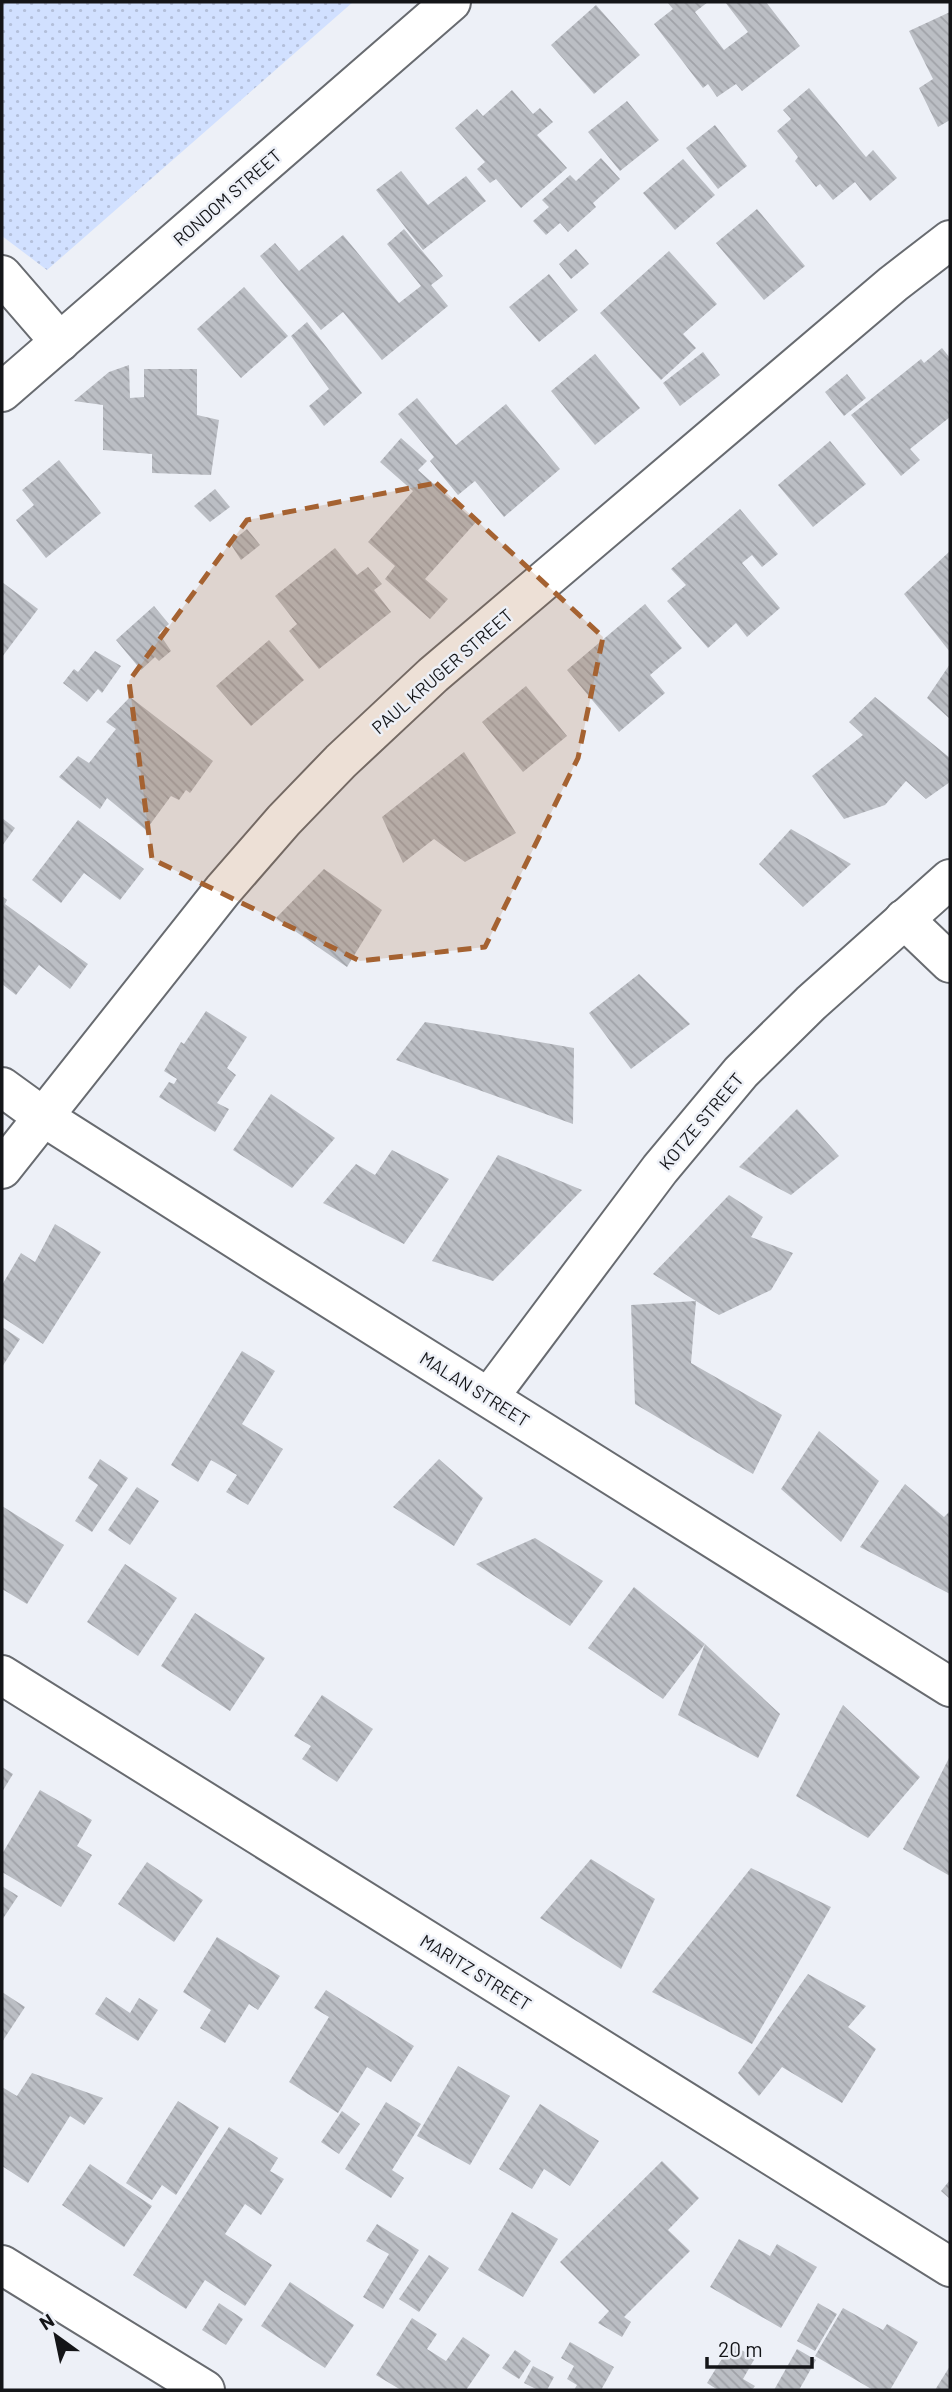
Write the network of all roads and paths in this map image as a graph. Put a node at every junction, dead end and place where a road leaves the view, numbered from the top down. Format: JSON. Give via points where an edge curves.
{"nodes":[{"id":1,"x":452,"y":2,"type":"edge"},
{"id":2,"x":950,"y":240,"type":"edge"},
{"id":3,"x":2,"y":275,"type":"edge"},
{"id":4,"x":60,"y":342,"type":"junction"},
{"id":5,"x":2,"y":392,"type":"edge"},
{"id":6,"x":950,"y":879,"type":"edge"},
{"id":7,"x":904,"y":919,"type":"junction"},
{"id":8,"x":950,"y":963,"type":"edge"},
{"id":9,"x":2,"y":1087,"type":"edge"},
{"id":10,"x":42,"y":1116,"type":"junction"},
{"id":11,"x":2,"y":1169,"type":"edge"},
{"id":12,"x":489,"y":1397,"type":"junction"},
{"id":13,"x":2,"y":1675,"type":"edge"},
{"id":14,"x":950,"y":1686,"type":"edge"},
{"id":15,"x":2,"y":2265,"type":"edge"},
{"id":16,"x":950,"y":2267,"type":"edge"},
{"id":17,"x":205,"y":2390,"type":"edge"}],
"edges":[{"from":1,"to":4,"type":"street","name":"RONDOM STREET"},
{"from":2,"to":10,"type":"street","name":"PAUL KRUGER STREET","via":[[433,675],[341,761],[223,891]]},
{"from":3,"to":4,"type":"street"},
{"from":4,"to":5,"type":"street","name":"RONDOM STREET"},
{"from":6,"to":7,"type":"street","name":"KOTZE STREET"},
{"from":7,"to":8,"type":"street"},
{"from":7,"to":12,"type":"street","name":"KOTZE STREET","via":[[741,1072],[660,1169]]},
{"from":9,"to":10,"type":"street","name":"MALAN STREET"},
{"from":10,"to":11,"type":"street","name":"PAUL KRUGER STREET"},
{"from":10,"to":12,"type":"street","name":"MALAN STREET"},
{"from":12,"to":14,"type":"street","name":"MALAN STREET"},
{"from":13,"to":16,"type":"street","name":"MARITZ STREET"},
{"from":15,"to":17,"type":"street"}]}
